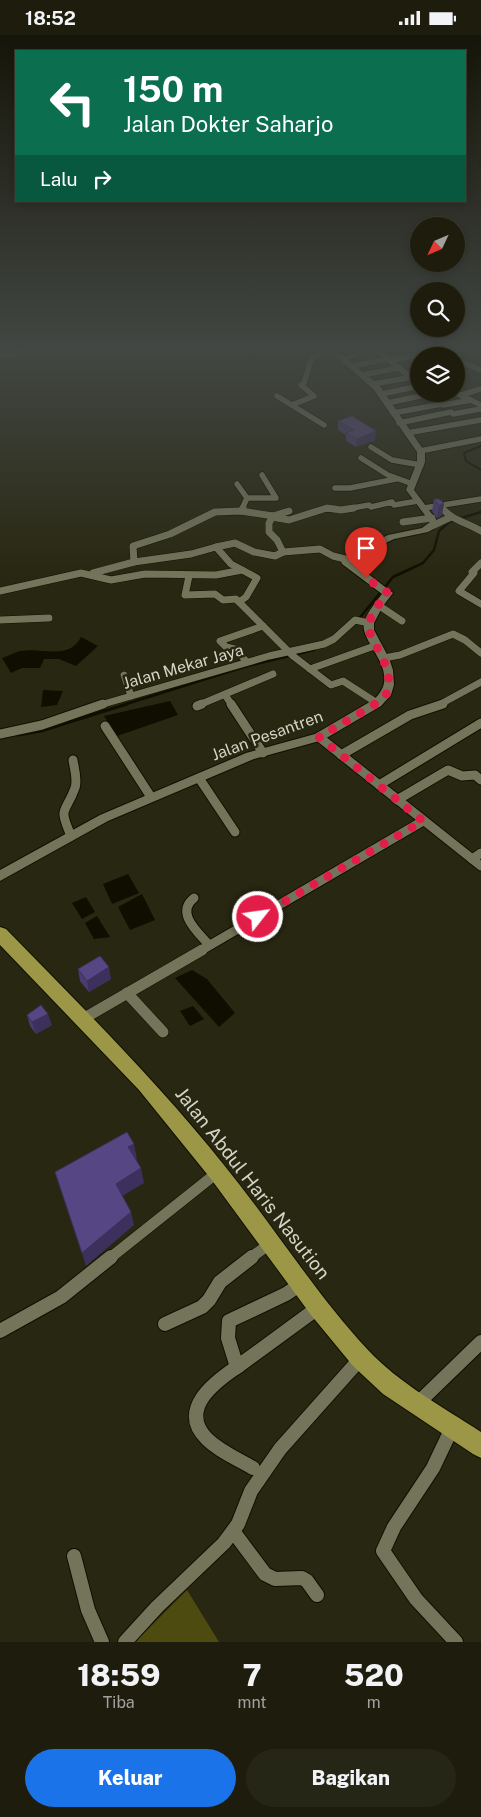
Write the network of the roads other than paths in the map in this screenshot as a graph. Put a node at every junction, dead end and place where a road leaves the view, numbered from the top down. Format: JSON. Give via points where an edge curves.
{"nodes":[{"id":1,"x":403,"y":427,"type":"edge"},
{"id":2,"x":438,"y":427,"type":"edge"},
{"id":3,"x":409,"y":433,"type":"junction"},
{"id":4,"x":481,"y":439,"type":"edge"},
{"id":5,"x":371,"y":447,"type":"dead end"},
{"id":6,"x":420,"y":451,"type":"junction"},
{"id":7,"x":361,"y":458,"type":"dead end"},
{"id":8,"x":421,"y":465,"type":"junction"},
{"id":9,"x":262,"y":475,"type":"dead end"},
{"id":10,"x":396,"y":479,"type":"junction"},
{"id":11,"x":410,"y":483,"type":"junction"},
{"id":12,"x":237,"y":484,"type":"dead end"},
{"id":13,"x":335,"y":488,"type":"dead end"},
{"id":14,"x":247,"y":498,"type":"junction"},
{"id":15,"x":481,"y":499,"type":"edge"},
{"id":16,"x":421,"y":504,"type":"junction"},
{"id":17,"x":440,"y":505,"type":"junction"},
{"id":18,"x":241,"y":511,"type":"junction"},
{"id":19,"x":289,"y":511,"type":"dead end"},
{"id":20,"x":272,"y":517,"type":"junction"},
{"id":21,"x":456,"y":519,"type":"junction"},
{"id":22,"x":433,"y":521,"type":"junction"},
{"id":23,"x":403,"y":522,"type":"dead end"},
{"id":24,"x":481,"y":531,"type":"edge"},
{"id":25,"x":216,"y":547,"type":"junction"},
{"id":26,"x":283,"y":552,"type":"junction"},
{"id":27,"x":345,"y":559,"type":"junction"},
{"id":28,"x":134,"y":562,"type":"junction"},
{"id":29,"x":481,"y":563,"type":"edge"},
{"id":30,"x":242,"y":570,"type":"junction"},
{"id":31,"x":93,"y":573,"type":"junction"},
{"id":32,"x":189,"y":576,"type":"junction"},
{"id":33,"x":0,"y":591,"type":"edge"},
{"id":34,"x":239,"y":602,"type":"junction"},
{"id":35,"x":481,"y":604,"type":"edge"},
{"id":36,"x":378,"y":605,"type":"junction"},
{"id":37,"x":49,"y":618,"type":"dead end"},
{"id":38,"x":0,"y":620,"type":"edge"},
{"id":39,"x":402,"y":621,"type":"dead end"},
{"id":40,"x":362,"y":622,"type":"junction"},
{"id":41,"x":263,"y":626,"type":"junction"},
{"id":42,"x":377,"y":645,"type":"junction"},
{"id":43,"x":290,"y":653,"type":"junction"},
{"id":44,"x":481,"y":653,"type":"edge"},
{"id":45,"x":384,"y":658,"type":"junction"},
{"id":46,"x":247,"y":662,"type":"junction"},
{"id":47,"x":310,"y":669,"type":"junction"},
{"id":48,"x":273,"y":674,"type":"dead end"},
{"id":49,"x":124,"y":675,"type":"dead end"},
{"id":50,"x":481,"y":682,"type":"edge"},
{"id":51,"x":225,"y":695,"type":"junction"},
{"id":52,"x":131,"y":696,"type":"junction"},
{"id":53,"x":377,"y":703,"type":"junction"},
{"id":54,"x":197,"y":706,"type":"dead end"},
{"id":55,"x":481,"y":723,"type":"edge"},
{"id":56,"x":105,"y":726,"type":"dead end"},
{"id":57,"x":0,"y":734,"type":"edge"},
{"id":58,"x":319,"y":737,"type":"junction"},
{"id":59,"x":263,"y":753,"type":"junction"},
{"id":60,"x":341,"y":755,"type":"junction"},
{"id":61,"x":73,"y":760,"type":"dead end"},
{"id":62,"x":479,"y":776,"type":"edge"},
{"id":63,"x":199,"y":778,"type":"junction"},
{"id":64,"x":380,"y":785,"type":"junction"},
{"id":65,"x":151,"y":797,"type":"junction"},
{"id":66,"x":397,"y":800,"type":"junction"},
{"id":67,"x":423,"y":821,"type":"junction"},
{"id":68,"x":235,"y":832,"type":"dead end"},
{"id":69,"x":72,"y":836,"type":"junction"},
{"id":70,"x":481,"y":853,"type":"edge"},
{"id":71,"x":472,"y":859,"type":"junction"},
{"id":72,"x":481,"y":866,"type":"edge"},
{"id":73,"x":0,"y":875,"type":"edge"},
{"id":74,"x":194,"y":898,"type":"dead end"},
{"id":75,"x":0,"y":934,"type":"edge"},
{"id":76,"x":209,"y":945,"type":"junction"},
{"id":77,"x":127,"y":993,"type":"junction"},
{"id":78,"x":81,"y":1020,"type":"junction"},
{"id":79,"x":163,"y":1032,"type":"dead end"},
{"id":80,"x":218,"y":1172,"type":"junction"},
{"id":81,"x":271,"y":1243,"type":"junction"},
{"id":82,"x":302,"y":1284,"type":"junction"},
{"id":83,"x":319,"y":1307,"type":"junction"},
{"id":84,"x":165,"y":1323,"type":"dead end"},
{"id":85,"x":0,"y":1331,"type":"edge"},
{"id":86,"x":481,"y":1342,"type":"edge"},
{"id":87,"x":361,"y":1358,"type":"junction"},
{"id":88,"x":237,"y":1367,"type":"junction"},
{"id":89,"x":417,"y":1404,"type":"junction"},
{"id":90,"x":452,"y":1427,"type":"junction"},
{"id":91,"x":481,"y":1446,"type":"edge"},
{"id":92,"x":253,"y":1467,"type":"dead end"},
{"id":93,"x":233,"y":1531,"type":"junction"},
{"id":94,"x":74,"y":1556,"type":"dead end"},
{"id":95,"x":317,"y":1595,"type":"dead end"},
{"id":96,"x":102,"y":1642,"type":"edge"},
{"id":97,"x":124,"y":1642,"type":"edge"},
{"id":98,"x":456,"y":1642,"type":"edge"}],
"edges":[{"from":1,"to":3,"type":"street"},
{"from":2,"to":3,"type":"street"},
{"from":3,"to":6,"type":"street"},
{"from":4,"to":6,"type":"street"},
{"from":5,"to":8,"type":"street","via":[[392,460]]},
{"from":6,"to":8,"type":"street"},
{"from":7,"to":10,"type":"street"},
{"from":8,"to":11,"type":"street"},
{"from":9,"to":14,"type":"street","via":[[276,497]]},
{"from":10,"to":11,"type":"street"},
{"from":10,"to":13,"type":"street"},
{"from":11,"to":16,"type":"street","via":[[410,490]]},
{"from":12,"to":14,"type":"street"},
{"from":14,"to":18,"type":"street"},
{"from":15,"to":17,"type":"street"},
{"from":16,"to":17,"type":"street"},
{"from":16,"to":20,"type":"street","via":[[394,505],[392,502],[341,510],[327,508],[289,520]]},
{"from":16,"to":22,"type":"street"},
{"from":17,"to":21,"type":"street"},
{"from":18,"to":20,"type":"street"},
{"from":18,"to":28,"type":"street","via":[[215,512],[170,534],[133,546]]},
{"from":19,"to":20,"type":"street"},
{"from":20,"to":26,"type":"street","via":[[269,532]]},
{"from":21,"to":22,"type":"street"},
{"from":21,"to":24,"type":"street"},
{"from":22,"to":23,"type":"street"},
{"from":22,"to":27,"type":"street","via":[[424,530],[391,537]]},
{"from":25,"to":26,"type":"street","via":[[235,543],[262,554],[275,556]]},
{"from":25,"to":28,"type":"street"},
{"from":25,"to":30,"type":"street","via":[[231,564]]},
{"from":26,"to":27,"type":"street","via":[[320,549]]},
{"from":27,"to":36,"type":"street","via":[[388,593]]},
{"from":28,"to":31,"type":"street"},
{"from":29,"to":35,"type":"street","via":[[459,591]]},
{"from":30,"to":32,"type":"street","via":[[216,576]]},
{"from":30,"to":34,"type":"street","via":[[257,577],[246,597]]},
{"from":31,"to":32,"type":"street","via":[[99,578],[114,580],[145,574]]},
{"from":31,"to":33,"type":"street","via":[[69,575]]},
{"from":32,"to":34,"type":"street","via":[[185,595],[215,595],[223,600],[235,598]]},
{"from":34,"to":41,"type":"street"},
{"from":36,"to":39,"type":"street"},
{"from":36,"to":40,"type":"street"},
{"from":37,"to":38,"type":"street"},
{"from":40,"to":42,"type":"street","name":"Jalan Pesantren"},
{"from":40,"to":43,"type":"street","name":"Jalan Mekar Jaya","via":[[324,644]]},
{"from":41,"to":43,"type":"street"},
{"from":41,"to":46,"type":"street","via":[[220,641]]},
{"from":42,"to":45,"type":"street","name":"Jalan Pesantren"},
{"from":42,"to":47,"type":"street"},
{"from":43,"to":46,"type":"street","name":"Jalan Mekar Jaya"},
{"from":43,"to":47,"type":"street"},
{"from":44,"to":45,"type":"street","via":[[456,634],[399,656]]},
{"from":45,"to":53,"type":"street","name":"Jalan Pesantren","via":[[389,685],[386,695]]},
{"from":46,"to":52,"type":"street","name":"Jalan Mekar Jaya"},
{"from":47,"to":53,"type":"street","via":[[331,685],[343,681]]},
{"from":48,"to":51,"type":"street"},
{"from":49,"to":52,"type":"street"},
{"from":50,"to":60,"type":"street","via":[[446,703],[410,715]]},
{"from":51,"to":54,"type":"street"},
{"from":51,"to":59,"type":"street"},
{"from":52,"to":57,"type":"street","name":"Jalan Mekar Jaya","via":[[42,725]]},
{"from":53,"to":58,"type":"street","name":"Jalan Pesantren"},
{"from":55,"to":64,"type":"street"},
{"from":56,"to":65,"type":"street"},
{"from":58,"to":59,"type":"street","name":"Jalan Pesantren"},
{"from":58,"to":60,"type":"street"},
{"from":59,"to":63,"type":"street","name":"Jalan Pesantren"},
{"from":60,"to":64,"type":"street"},
{"from":61,"to":69,"type":"street","via":[[76,786],[63,817]]},
{"from":62,"to":66,"type":"street","via":[[462,776],[448,770]]},
{"from":63,"to":65,"type":"street","name":"Jalan Pesantren"},
{"from":63,"to":68,"type":"street"},
{"from":64,"to":66,"type":"street"},
{"from":65,"to":69,"type":"street","name":"Jalan Pesantren"},
{"from":66,"to":67,"type":"street"},
{"from":67,"to":71,"type":"street"},
{"from":67,"to":76,"type":"street"},
{"from":69,"to":73,"type":"street","name":"Jalan Pesantren"},
{"from":70,"to":71,"type":"street"},
{"from":71,"to":72,"type":"street"},
{"from":74,"to":76,"type":"street","via":[[185,912]]},
{"from":75,"to":78,"type":"highway","name":"Jalan Abdul Haris Nasution"},
{"from":76,"to":77,"type":"street"},
{"from":77,"to":78,"type":"street"},
{"from":77,"to":79,"type":"street"},
{"from":78,"to":80,"type":"highway","name":"Jalan Abdul Haris Nasution","via":[[145,1085]]},
{"from":80,"to":81,"type":"highway","name":"Jalan Abdul Haris Nasution"},
{"from":80,"to":85,"type":"street","via":[[61,1297]]},
{"from":81,"to":82,"type":"highway","name":"Jalan Abdul Haris Nasution"},
{"from":81,"to":84,"type":"street","via":[[224,1278],[202,1307]]},
{"from":82,"to":83,"type":"highway","name":"Jalan Abdul Haris Nasution"},
{"from":82,"to":88,"type":"street","via":[[229,1321],[228,1334]]},
{"from":83,"to":87,"type":"highway","name":"Jalan Abdul Haris Nasution"},
{"from":83,"to":88,"type":"street"},
{"from":86,"to":89,"type":"street"},
{"from":87,"to":89,"type":"highway","name":"Jalan Abdul Haris Nasution","via":[[391,1386]]},
{"from":87,"to":93,"type":"street","via":[[280,1449],[251,1491]]},
{"from":88,"to":92,"type":"street","via":[[215,1381],[202,1396],[196,1417],[200,1431],[208,1439]]},
{"from":89,"to":90,"type":"highway","name":"Jalan Abdul Haris Nasution"},
{"from":90,"to":91,"type":"highway","name":"Jalan Abdul Haris Nasution"},
{"from":90,"to":98,"type":"street","via":[[443,1451],[388,1534],[383,1551],[399,1578]]},
{"from":93,"to":95,"type":"street","via":[[265,1574],[275,1579],[302,1578]]},
{"from":93,"to":97,"type":"street"},
{"from":94,"to":96,"type":"street","via":[[88,1610]]}]}
